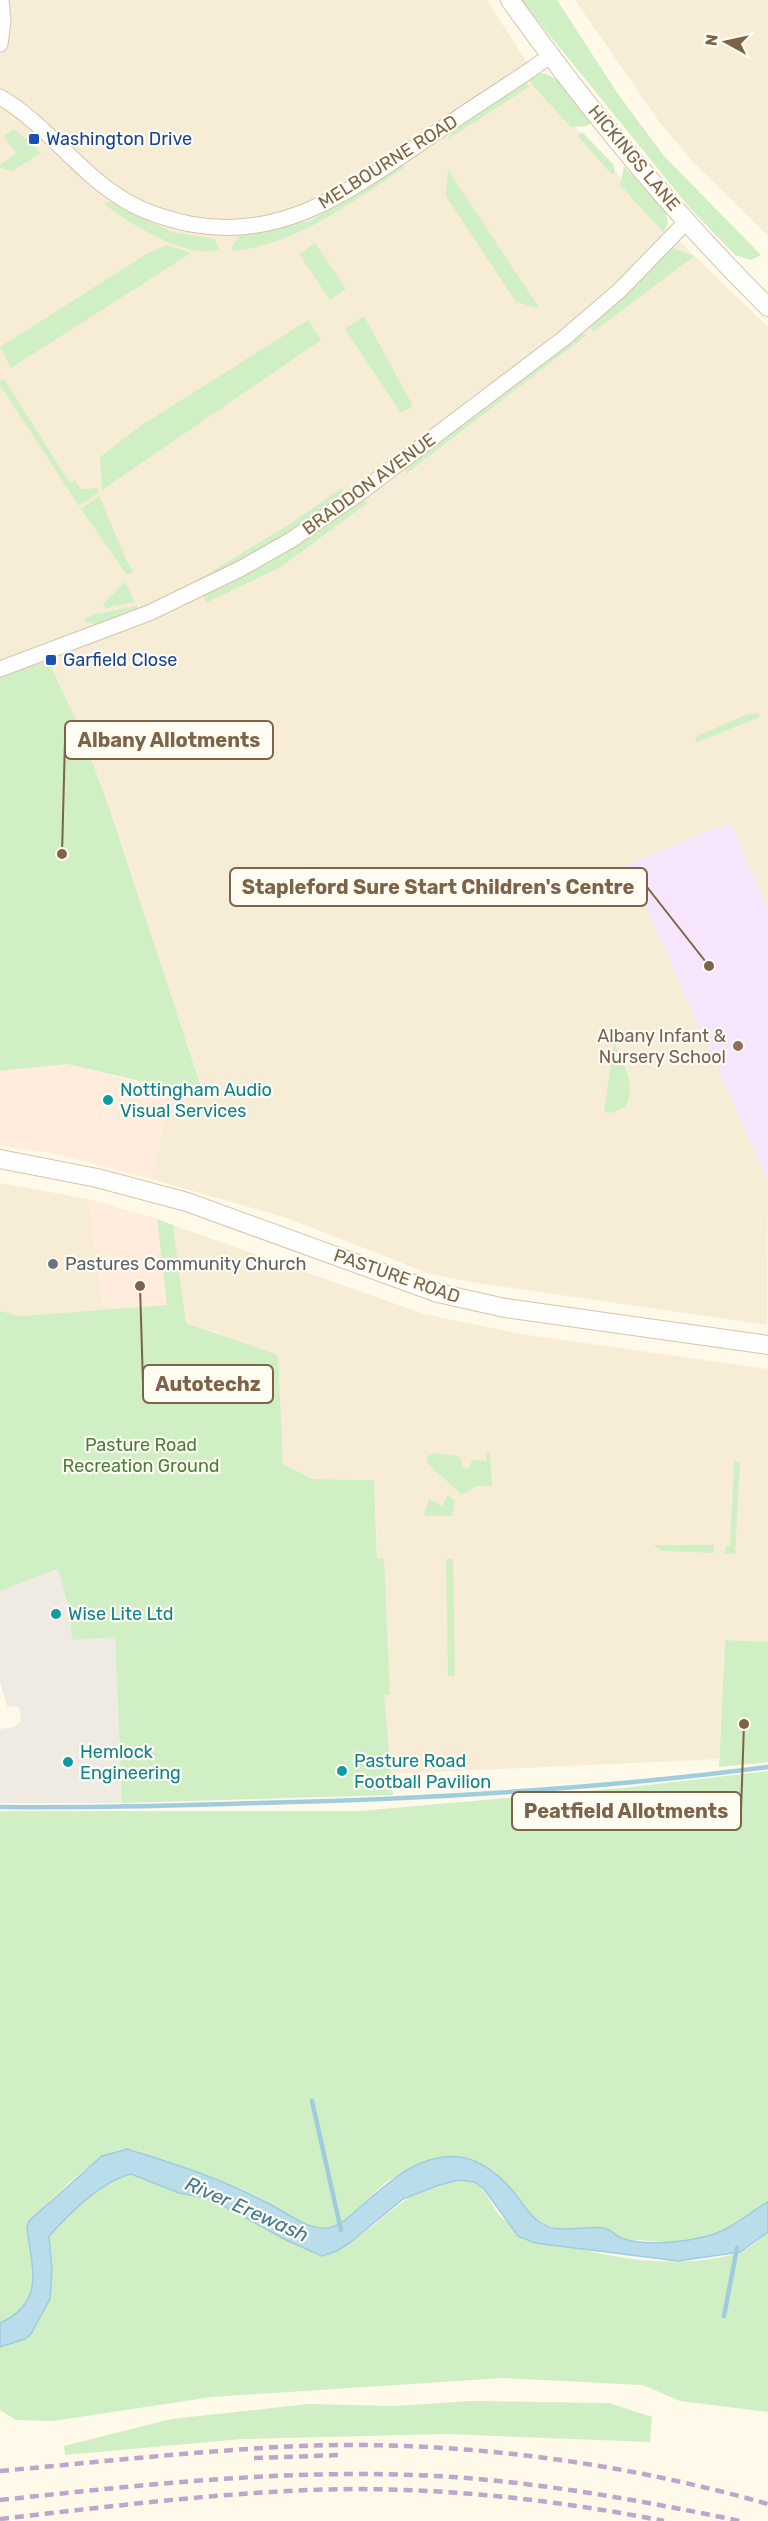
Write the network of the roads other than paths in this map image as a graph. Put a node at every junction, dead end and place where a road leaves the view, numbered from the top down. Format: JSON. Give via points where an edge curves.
{"nodes":[{"id":1,"x":1,"y":0,"type":"edge"},
{"id":2,"x":510,"y":0,"type":"edge"},
{"id":3,"x":0,"y":44,"type":"edge"},
{"id":4,"x":550,"y":56,"type":"junction"},
{"id":5,"x":0,"y":98,"type":"edge"},
{"id":6,"x":687,"y":221,"type":"junction"},
{"id":7,"x":768,"y":307,"type":"edge"},
{"id":8,"x":0,"y":669,"type":"edge"},
{"id":9,"x":0,"y":1159,"type":"edge"},
{"id":10,"x":768,"y":1345,"type":"edge"}],
"edges":[{"from":1,"to":3,"type":"street"},
{"from":2,"to":4,"type":"main road","name":"HICKINGS LANE"},
{"from":4,"to":5,"type":"street","name":"MELBOURNE ROAD","via":[[322,205],[282,222],[243,227],[178,221],[126,201]]},
{"from":4,"to":6,"type":"main road","name":"HICKINGS LANE"},
{"from":6,"to":7,"type":"main road","name":"HICKINGS LANE"},
{"from":6,"to":8,"type":"street","name":"BRADDON AVENUE","via":[[620,290],[563,339],[291,540],[149,613]]},
{"from":9,"to":10,"type":"main road","name":"PASTURE ROAD","via":[[97,1178],[187,1202],[448,1295],[528,1312]]}]}
